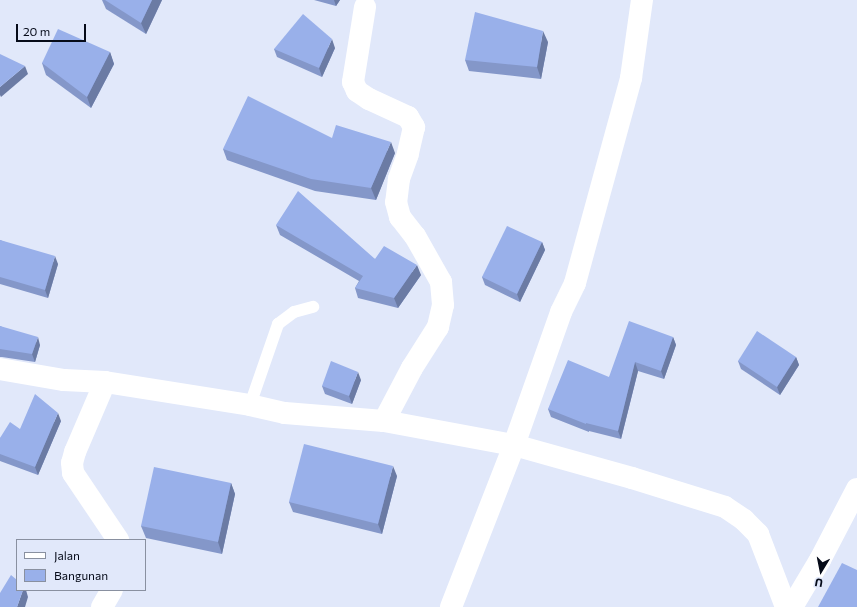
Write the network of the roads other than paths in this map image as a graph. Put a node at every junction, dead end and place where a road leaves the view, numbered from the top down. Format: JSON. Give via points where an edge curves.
{"nodes":[{"id":1,"x":642,"y":0,"type":"edge"},
{"id":2,"x":365,"y":7,"type":"dead end"},
{"id":3,"x":313,"y":307,"type":"dead end"},
{"id":4,"x":0,"y":369,"type":"edge"},
{"id":5,"x":105,"y":382,"type":"junction"},
{"id":6,"x":250,"y":405,"type":"junction"},
{"id":7,"x":384,"y":422,"type":"junction"},
{"id":8,"x":514,"y":445,"type":"junction"},
{"id":9,"x":857,"y":489,"type":"edge"},
{"id":10,"x":117,"y":539,"type":"edge"},
{"id":11,"x":111,"y":591,"type":"edge"},
{"id":12,"x":102,"y":607,"type":"edge"},
{"id":13,"x":451,"y":607,"type":"edge"},
{"id":14,"x":786,"y":607,"type":"edge"},
{"id":15,"x":792,"y":607,"type":"edge"}],
"edges":[{"from":1,"to":8,"type":"street","via":[[631,78],[575,283],[561,312]]},
{"from":2,"to":7,"type":"street","via":[[353,82],[357,91],[408,117],[414,127],[399,179],[396,202],[400,217],[416,236],[441,282],[443,305],[438,327],[412,368]]},
{"from":3,"to":6,"type":"lane","via":[[294,312],[278,324]]},
{"from":4,"to":5,"type":"street","via":[[64,380]]},
{"from":5,"to":6,"type":"street"},
{"from":5,"to":10,"type":"street","via":[[72,463],[73,473]]},
{"from":6,"to":7,"type":"street","via":[[286,414]]},
{"from":7,"to":8,"type":"street"},
{"from":8,"to":13,"type":"street"},
{"from":8,"to":14,"type":"street","via":[[725,507],[758,534]]},
{"from":9,"to":15,"type":"street"},
{"from":11,"to":12,"type":"street"}]}
